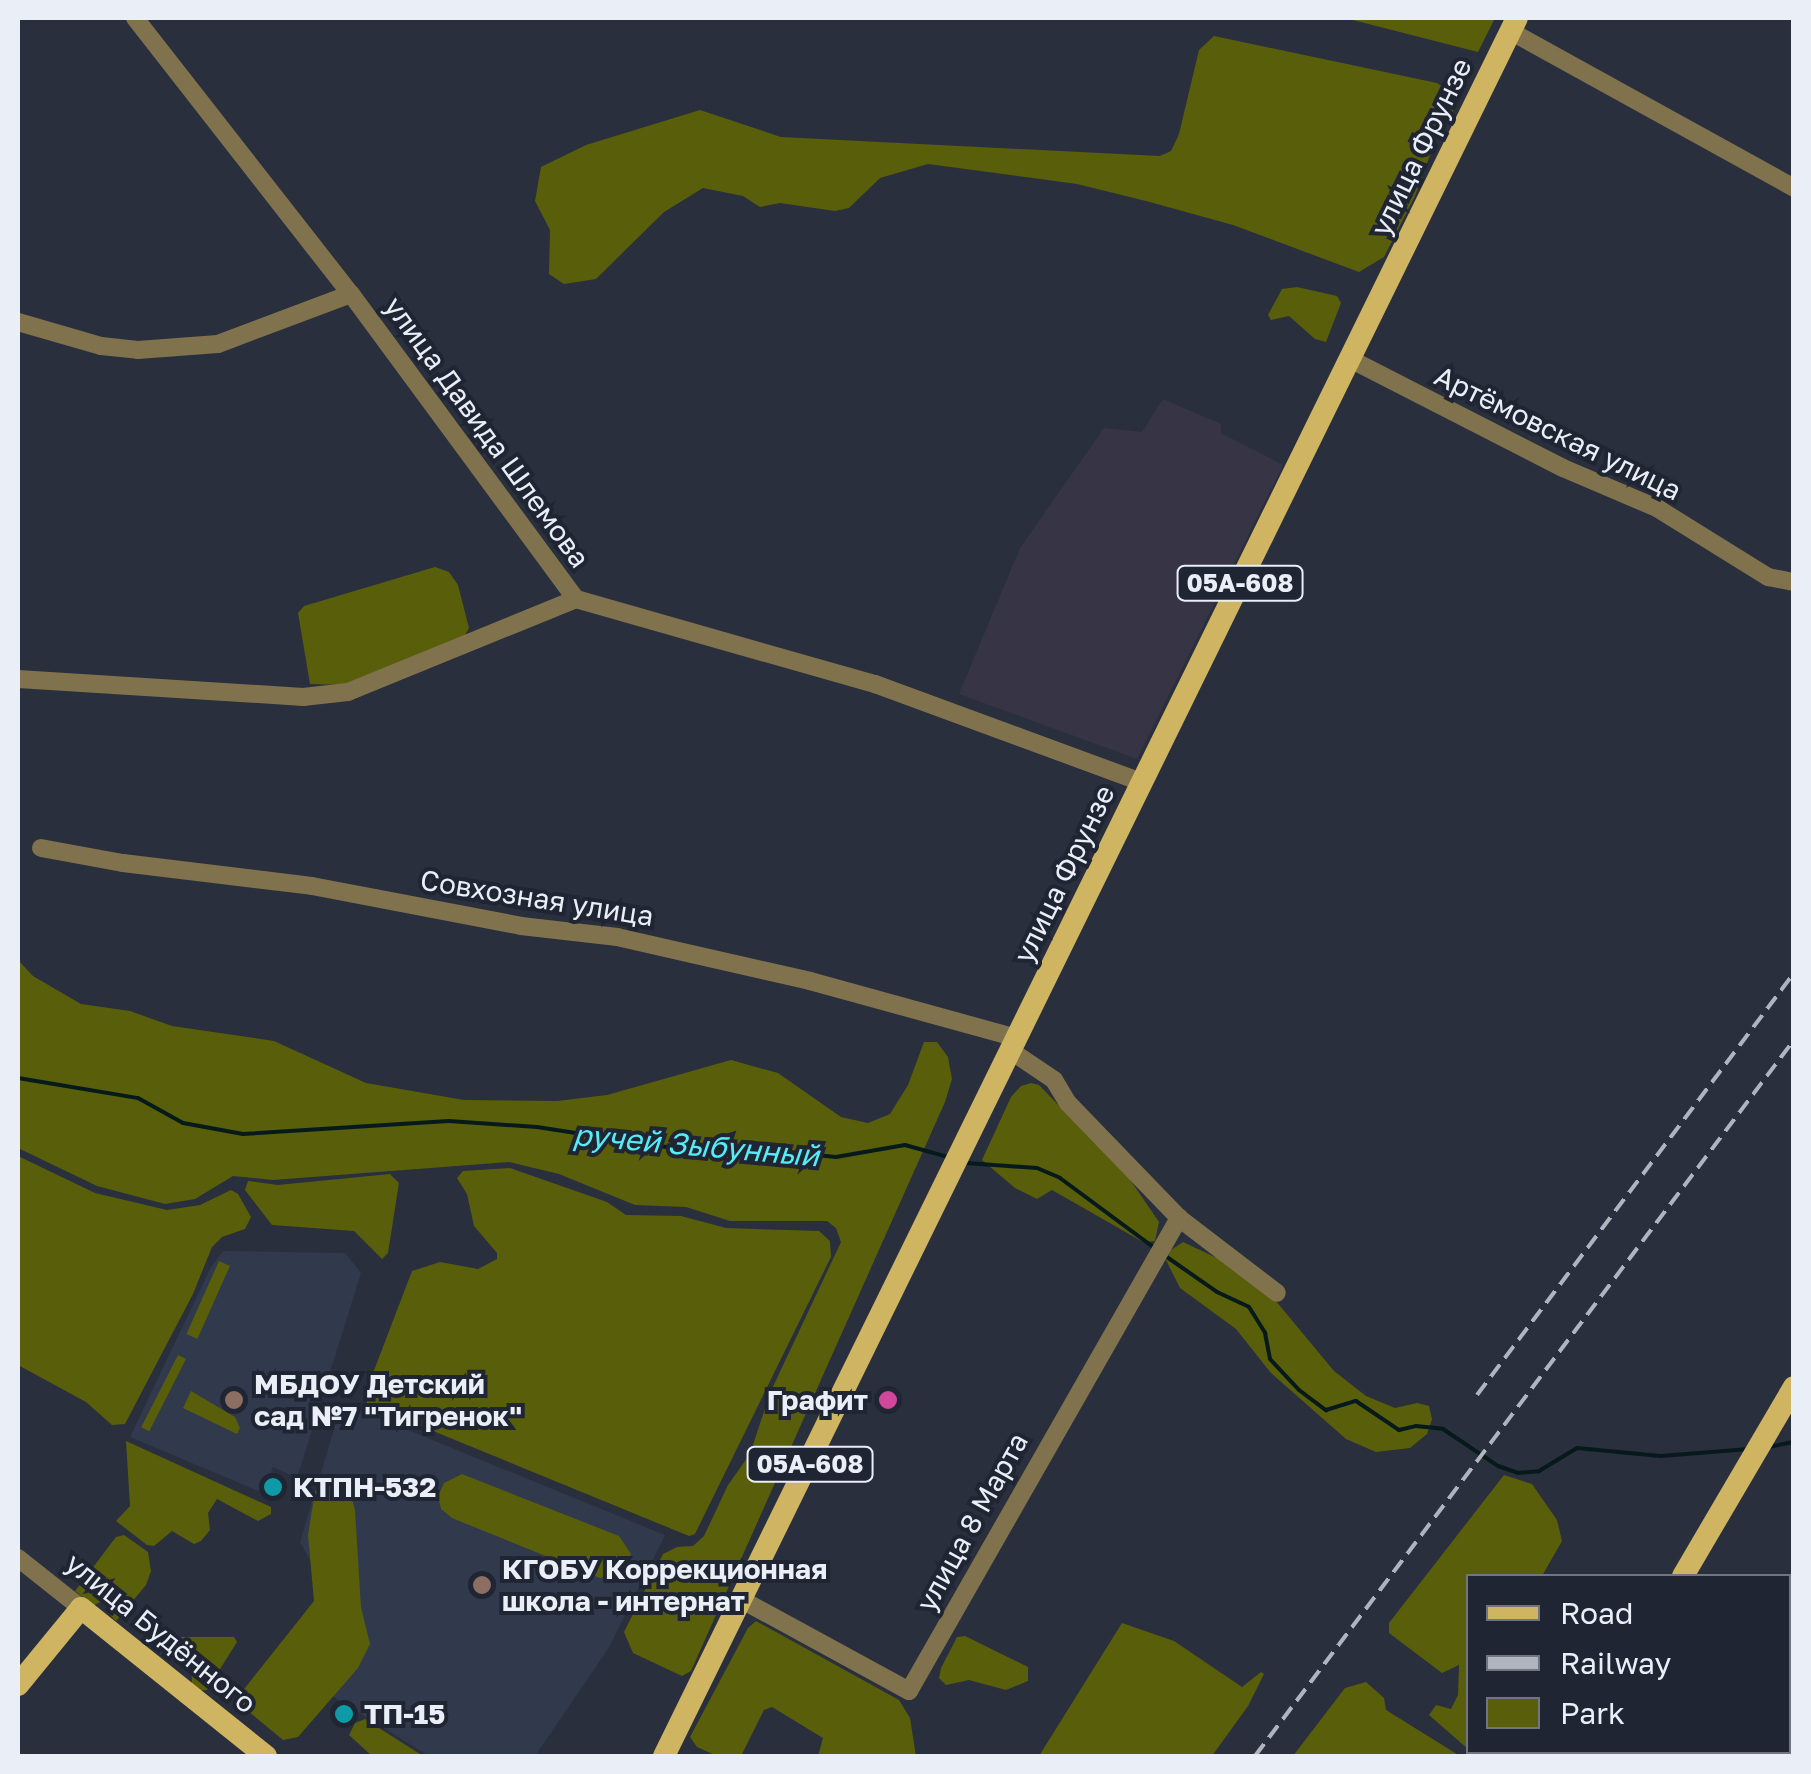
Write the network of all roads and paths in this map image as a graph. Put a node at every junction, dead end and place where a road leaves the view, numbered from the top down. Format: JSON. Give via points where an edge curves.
{"nodes":[{"id":1,"x":134,"y":18,"type":"edge"},
{"id":2,"x":1514,"y":24,"type":"edge"},
{"id":3,"x":1794,"y":188,"type":"edge"},
{"id":4,"x":351,"y":294,"type":"junction"},
{"id":5,"x":18,"y":322,"type":"edge"},
{"id":6,"x":1350,"y":359,"type":"junction"},
{"id":7,"x":1794,"y":582,"type":"edge"},
{"id":8,"x":576,"y":599,"type":"junction"},
{"id":9,"x":18,"y":679,"type":"edge"},
{"id":10,"x":1141,"y":782,"type":"junction"},
{"id":11,"x":41,"y":848,"type":"dead end"},
{"id":12,"x":1014,"y":1045,"type":"junction"},
{"id":13,"x":1179,"y":1218,"type":"junction"},
{"id":14,"x":1278,"y":1293,"type":"dead end"},
{"id":15,"x":1794,"y":1387,"type":"edge"},
{"id":16,"x":18,"y":1558,"type":"edge"},
{"id":17,"x":1684,"y":1574,"type":"edge"},
{"id":18,"x":744,"y":1600,"type":"junction"},
{"id":19,"x":81,"y":1608,"type":"junction"},
{"id":20,"x":18,"y":1684,"type":"edge"},
{"id":21,"x":266,"y":1756,"type":"edge"},
{"id":22,"x":664,"y":1756,"type":"edge"}],
"edges":[{"from":1,"to":4,"type":"street","name":"улица Давида Шлемова"},
{"from":2,"to":3,"type":"street"},
{"from":2,"to":6,"type":"main road","name":"улица Фрунзе","number":"05А-608"},
{"from":4,"to":5,"type":"street","via":[[218,344],[101,346]]},
{"from":4,"to":8,"type":"street","name":"улица Давида Шлемова"},
{"from":6,"to":7,"type":"street","name":"Артёмовская улица","via":[[1563,468],[1657,508],[1768,576]]},
{"from":6,"to":10,"type":"main road","name":"улица Фрунзе","number":"05А-608"},
{"from":8,"to":9,"type":"street","via":[[348,692],[303,697]]},
{"from":8,"to":10,"type":"street","name":"улица Давида Шлемова","via":[[875,684]]},
{"from":10,"to":12,"type":"main road","name":"улица Фрунзе","number":"05А-608"},
{"from":11,"to":12,"type":"street","name":"Совхозная улица","via":[[617,937],[810,981]]},
{"from":12,"to":13,"type":"street"},
{"from":12,"to":18,"type":"main road","name":"улица Фрунзе","number":"05А-608"},
{"from":13,"to":14,"type":"street"},
{"from":13,"to":18,"type":"street","name":"улица 8 Марта","via":[[909,1691]]},
{"from":15,"to":17,"type":"main road"},
{"from":16,"to":19,"type":"street","name":"улица Будённого"},
{"from":18,"to":22,"type":"main road","name":"улица Фрунзе","number":"05А-608"},
{"from":19,"to":20,"type":"main road"},
{"from":19,"to":21,"type":"main road","name":"улица Будённого"}]}
